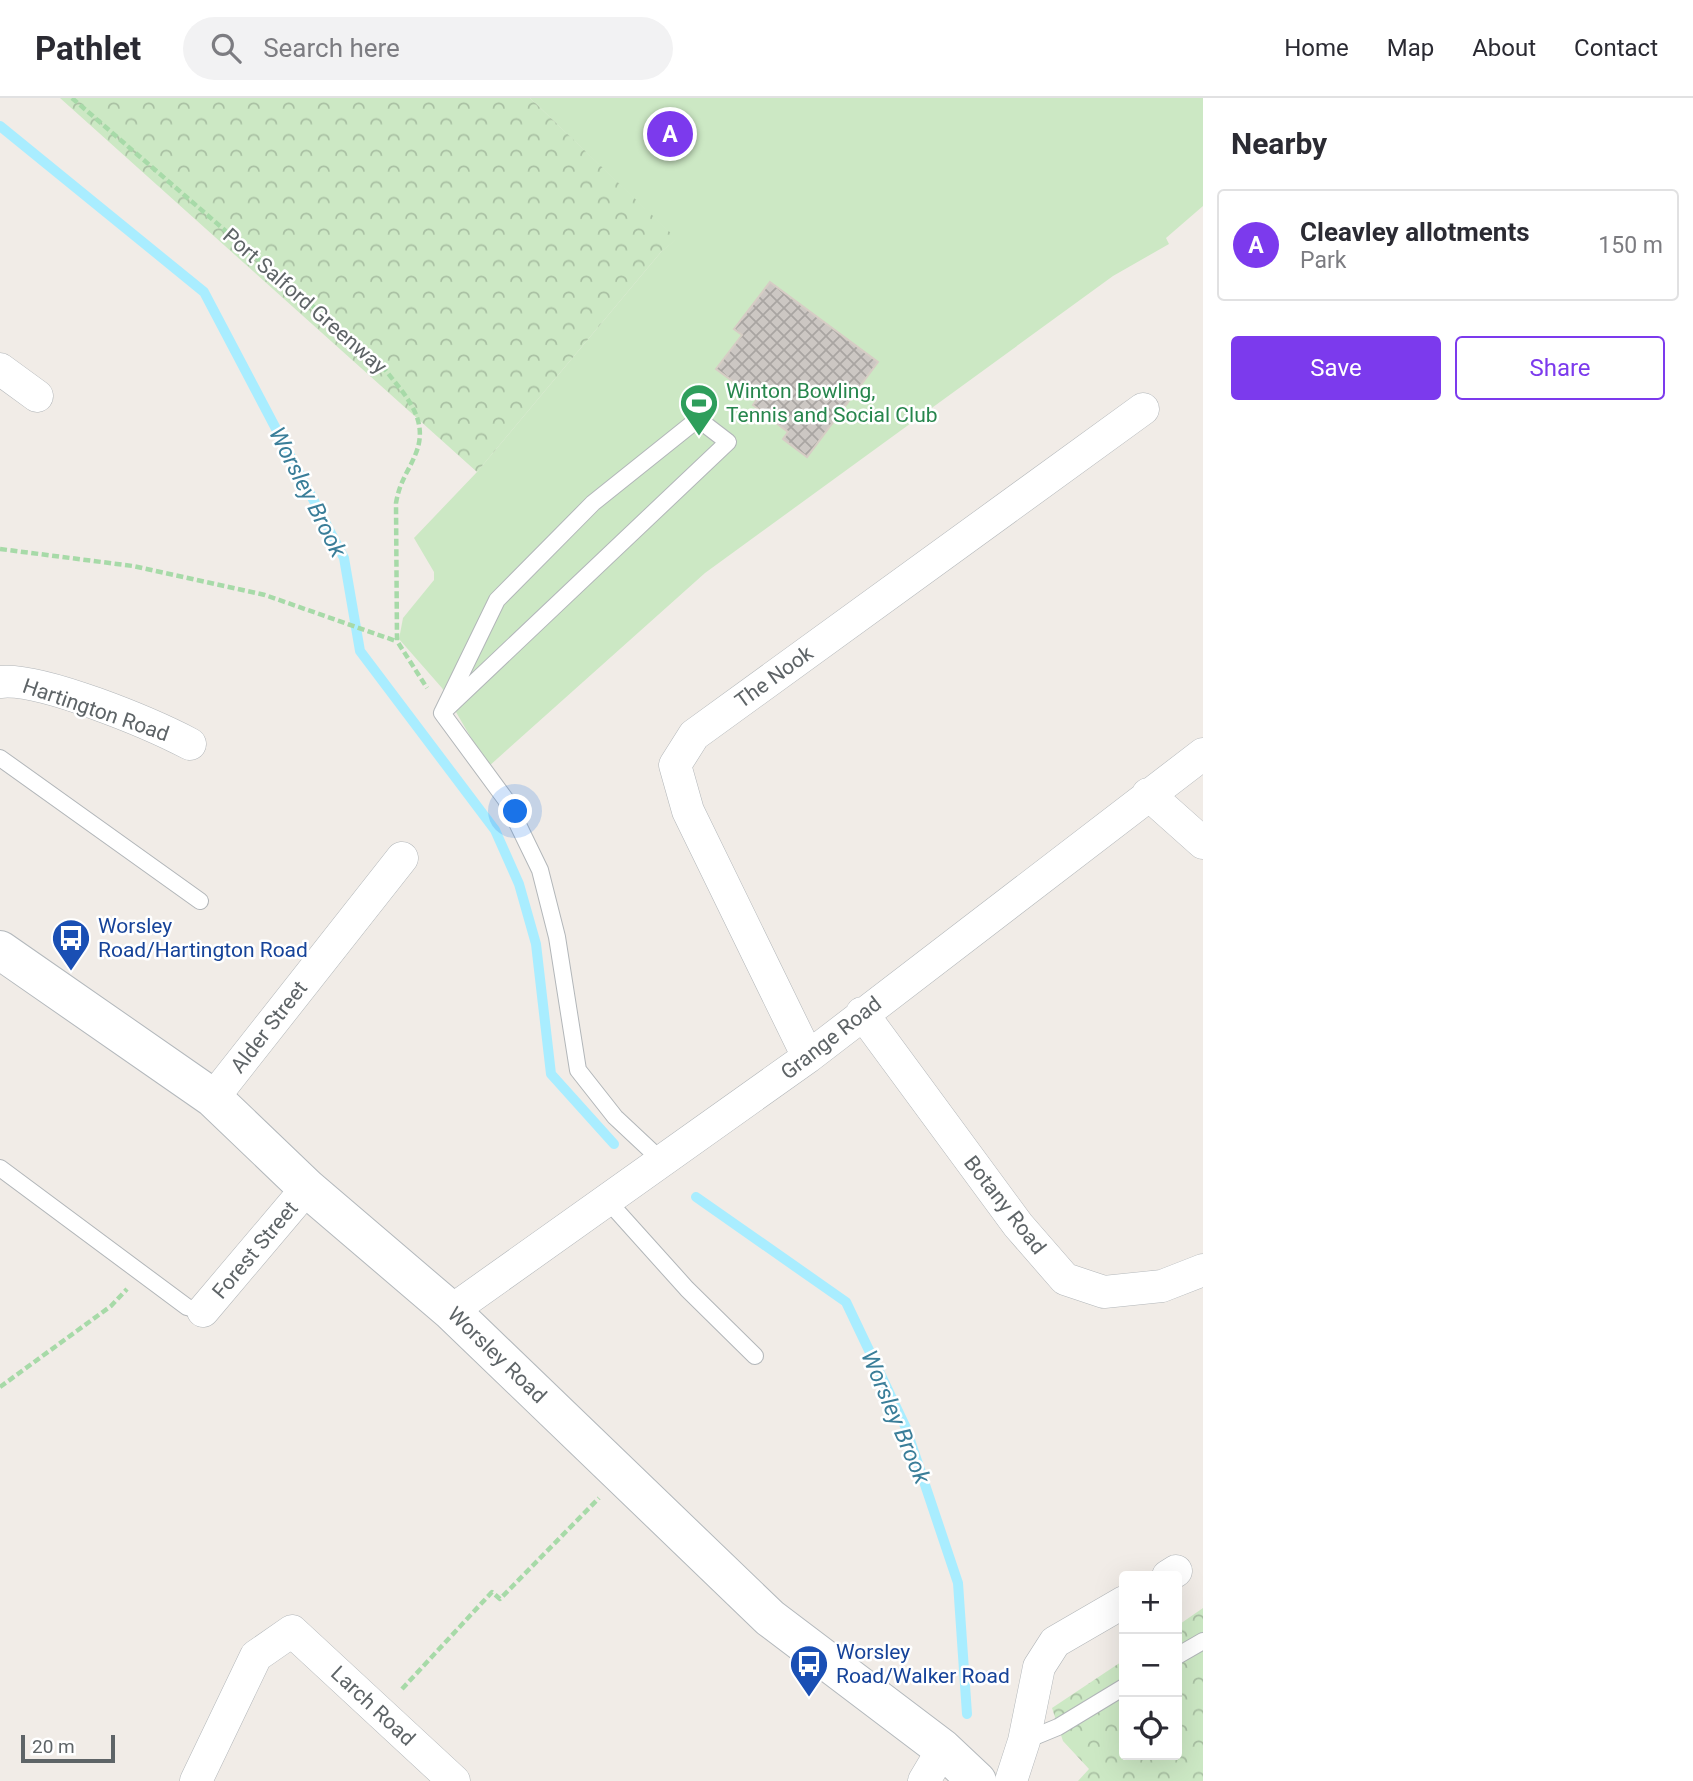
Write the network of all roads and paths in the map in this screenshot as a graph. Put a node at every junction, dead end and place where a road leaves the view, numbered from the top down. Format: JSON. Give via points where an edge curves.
{"nodes":[{"id":1,"x":72,"y":98,"type":"edge"},
{"id":2,"x":0,"y":369,"type":"edge"},
{"id":3,"x":37,"y":396,"type":"dead end"},
{"id":4,"x":1143,"y":409,"type":"dead end"},
{"id":5,"x":0,"y":550,"type":"edge"},
{"id":6,"x":397,"y":641,"type":"junction"},
{"id":7,"x":0,"y":682,"type":"edge"},
{"id":8,"x":442,"y":713,"type":"junction"},
{"id":9,"x":190,"y":744,"type":"dead end"},
{"id":10,"x":1203,"y":754,"type":"edge"},
{"id":11,"x":0,"y":758,"type":"edge"},
{"id":12,"x":1148,"y":794,"type":"junction"},
{"id":13,"x":1203,"y":843,"type":"edge"},
{"id":14,"x":402,"y":858,"type":"dead end"},
{"id":15,"x":200,"y":901,"type":"dead end"},
{"id":16,"x":0,"y":950,"type":"edge"},
{"id":17,"x":862,"y":1013,"type":"junction"},
{"id":18,"x":808,"y":1057,"type":"junction"},
{"id":19,"x":213,"y":1098,"type":"junction"},
{"id":20,"x":662,"y":1161,"type":"junction"},
{"id":21,"x":0,"y":1168,"type":"edge"},
{"id":22,"x":307,"y":1188,"type":"junction"},
{"id":23,"x":607,"y":1200,"type":"junction"},
{"id":24,"x":1203,"y":1270,"type":"edge"},
{"id":25,"x":142,"y":1273,"type":"junction"},
{"id":26,"x":203,"y":1311,"type":"joint"},
{"id":27,"x":451,"y":1311,"type":"junction"},
{"id":28,"x":755,"y":1356,"type":"dead end"},
{"id":29,"x":0,"y":1387,"type":"edge"},
{"id":30,"x":622,"y":1475,"type":"junction"},
{"id":31,"x":1119,"y":1605,"type":"edge"},
{"id":32,"x":1203,"y":1641,"type":"edge"},
{"id":33,"x":1182,"y":1653,"type":"edge"},
{"id":34,"x":1119,"y":1690,"type":"edge"},
{"id":35,"x":381,"y":1713,"type":"junction"},
{"id":36,"x":1024,"y":1741,"type":"junction"},
{"id":37,"x":933,"y":1765,"type":"edge"},
{"id":38,"x":196,"y":1781,"type":"edge"},
{"id":39,"x":454,"y":1781,"type":"edge"},
{"id":40,"x":976,"y":1781,"type":"edge"},
{"id":41,"x":1011,"y":1781,"type":"edge"}],
"edges":[{"from":1,"to":6,"type":"path","name":"Port Salford Greenway","via":[[383,367],[416,409],[421,434],[396,503]]},
{"from":2,"to":3,"type":"street"},
{"from":4,"to":18,"type":"street","name":"The Nook","via":[[694,735],[675,765],[688,811]]},
{"from":5,"to":6,"type":"path","via":[[133,566],[265,594]]},
{"from":6,"to":8,"type":"path"},
{"from":7,"to":9,"type":"street","name":"Hartington Road","via":[[36,685]]},
{"from":8,"to":8,"type":"lane","via":[[497,600],[593,503],[698,419],[728,442]]},
{"from":8,"to":20,"type":"lane","via":[[506,800],[540,870],[557,937],[578,1070],[615,1117]]},
{"from":10,"to":12,"type":"street","name":"Grange Road"},
{"from":11,"to":15,"type":"lane"},
{"from":12,"to":13,"type":"street"},
{"from":12,"to":17,"type":"street","name":"Grange Road"},
{"from":14,"to":19,"type":"street","name":"Alder Street"},
{"from":16,"to":19,"type":"main road","name":"Worsley Road"},
{"from":17,"to":18,"type":"street","name":"Grange Road"},
{"from":17,"to":24,"type":"street","name":"Botany Road","via":[[1018,1225],[1065,1279],[1104,1292],[1162,1286]]},
{"from":18,"to":20,"type":"street","name":"Grange Road"},
{"from":19,"to":22,"type":"main road","name":"Worsley Road"},
{"from":20,"to":23,"type":"street","name":"Grange Road"},
{"from":21,"to":25,"type":"lane"},
{"from":22,"to":26,"type":"street","name":"Forest Street"},
{"from":22,"to":27,"type":"main road","name":"Worsley Road"},
{"from":23,"to":27,"type":"street","name":"Grange Road"},
{"from":23,"to":28,"type":"lane","via":[[679,1281]]},
{"from":25,"to":26,"type":"lane","via":[[187,1307]]},
{"from":25,"to":29,"type":"path","via":[[111,1306]]},
{"from":27,"to":30,"type":"main road","name":"Worsley Road"},
{"from":30,"to":35,"type":"path","via":[[500,1600],[492,1592]]},
{"from":30,"to":37,"type":"main road","name":"Worsley Road","via":[[770,1618]]},
{"from":31,"to":36,"type":"street","via":[[1055,1642],[1039,1667]]},
{"from":32,"to":33,"type":"lane"},
{"from":34,"to":36,"type":"lane","via":[[1058,1727]]},
{"from":35,"to":38,"type":"street","name":"Larch Road","via":[[292,1631],[256,1656]]},
{"from":35,"to":39,"type":"street","name":"Larch Road"},
{"from":36,"to":41,"type":"street"},
{"from":37,"to":40,"type":"main road","name":"Worsley Road"}]}
